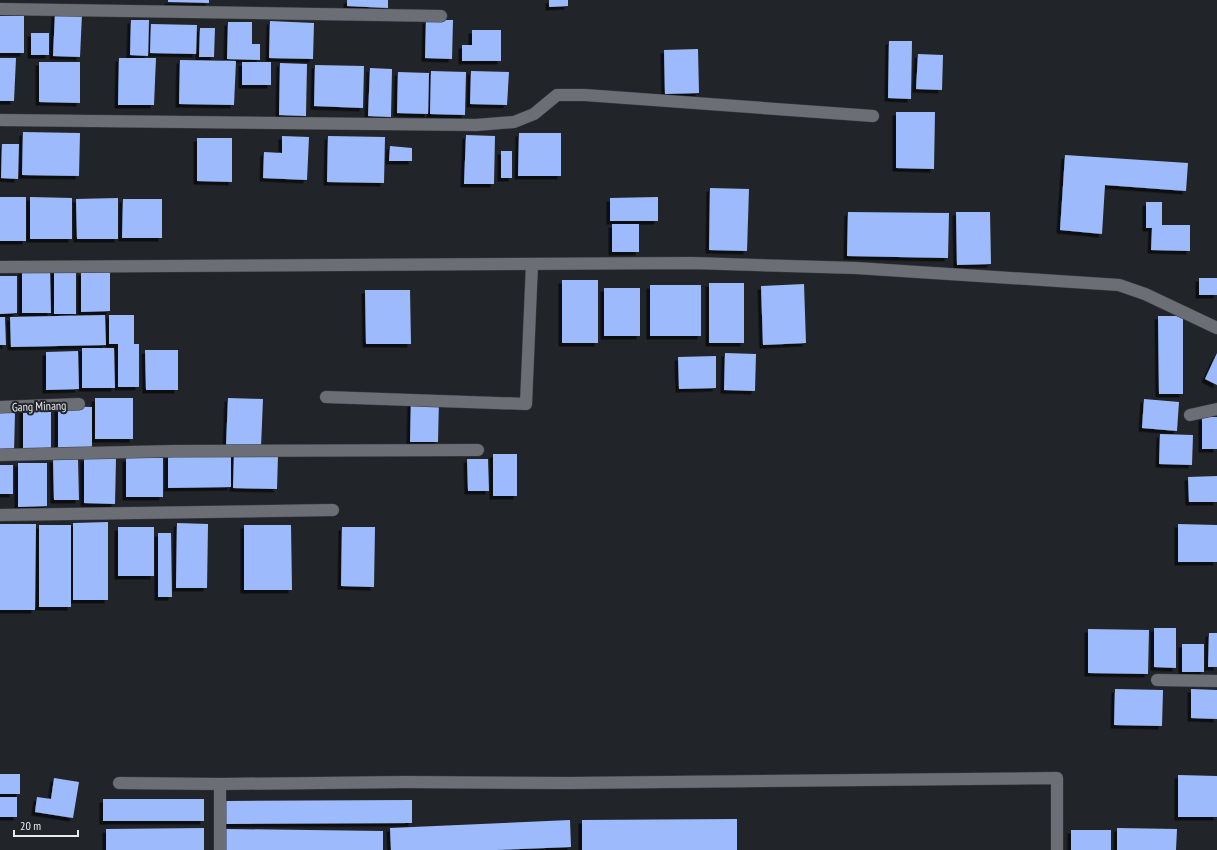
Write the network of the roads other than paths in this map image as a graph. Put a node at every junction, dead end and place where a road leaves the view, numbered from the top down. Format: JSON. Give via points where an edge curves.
{"nodes":[{"id":1,"x":0,"y":9,"type":"edge"},
{"id":2,"x":441,"y":16,"type":"dead end"},
{"id":3,"x":873,"y":116,"type":"dead end"},
{"id":4,"x":0,"y":120,"type":"edge"},
{"id":5,"x":532,"y":264,"type":"junction"},
{"id":6,"x":0,"y":267,"type":"edge"},
{"id":7,"x":1217,"y":328,"type":"edge"},
{"id":8,"x":326,"y":396,"type":"dead end"},
{"id":9,"x":79,"y":404,"type":"dead end"},
{"id":10,"x":0,"y":407,"type":"edge"},
{"id":11,"x":1217,"y":409,"type":"edge"},
{"id":12,"x":1190,"y":415,"type":"dead end"},
{"id":13,"x":478,"y":450,"type":"dead end"},
{"id":14,"x":0,"y":455,"type":"edge"},
{"id":15,"x":333,"y":510,"type":"dead end"},
{"id":16,"x":0,"y":515,"type":"edge"},
{"id":17,"x":1157,"y":680,"type":"dead end"},
{"id":18,"x":1217,"y":681,"type":"edge"},
{"id":19,"x":119,"y":783,"type":"dead end"},
{"id":20,"x":220,"y":784,"type":"junction"},
{"id":21,"x":220,"y":850,"type":"edge"},
{"id":22,"x":1057,"y":850,"type":"edge"}],
"edges":[{"from":1,"to":2,"type":"street"},
{"from":3,"to":4,"type":"street","via":[[557,95],[534,114],[514,122],[476,125]]},
{"from":5,"to":6,"type":"street"},
{"from":5,"to":7,"type":"street","via":[[692,263],[856,268],[1119,285],[1145,294]]},
{"from":5,"to":8,"type":"street","via":[[526,404]]},
{"from":9,"to":10,"type":"street","name":"Gang Minang"},
{"from":11,"to":12,"type":"street"},
{"from":13,"to":14,"type":"street","via":[[182,451]]},
{"from":15,"to":16,"type":"street"},
{"from":17,"to":18,"type":"street"},
{"from":19,"to":20,"type":"street"},
{"from":20,"to":21,"type":"street"},
{"from":20,"to":22,"type":"street","via":[[1057,778]]}]}
